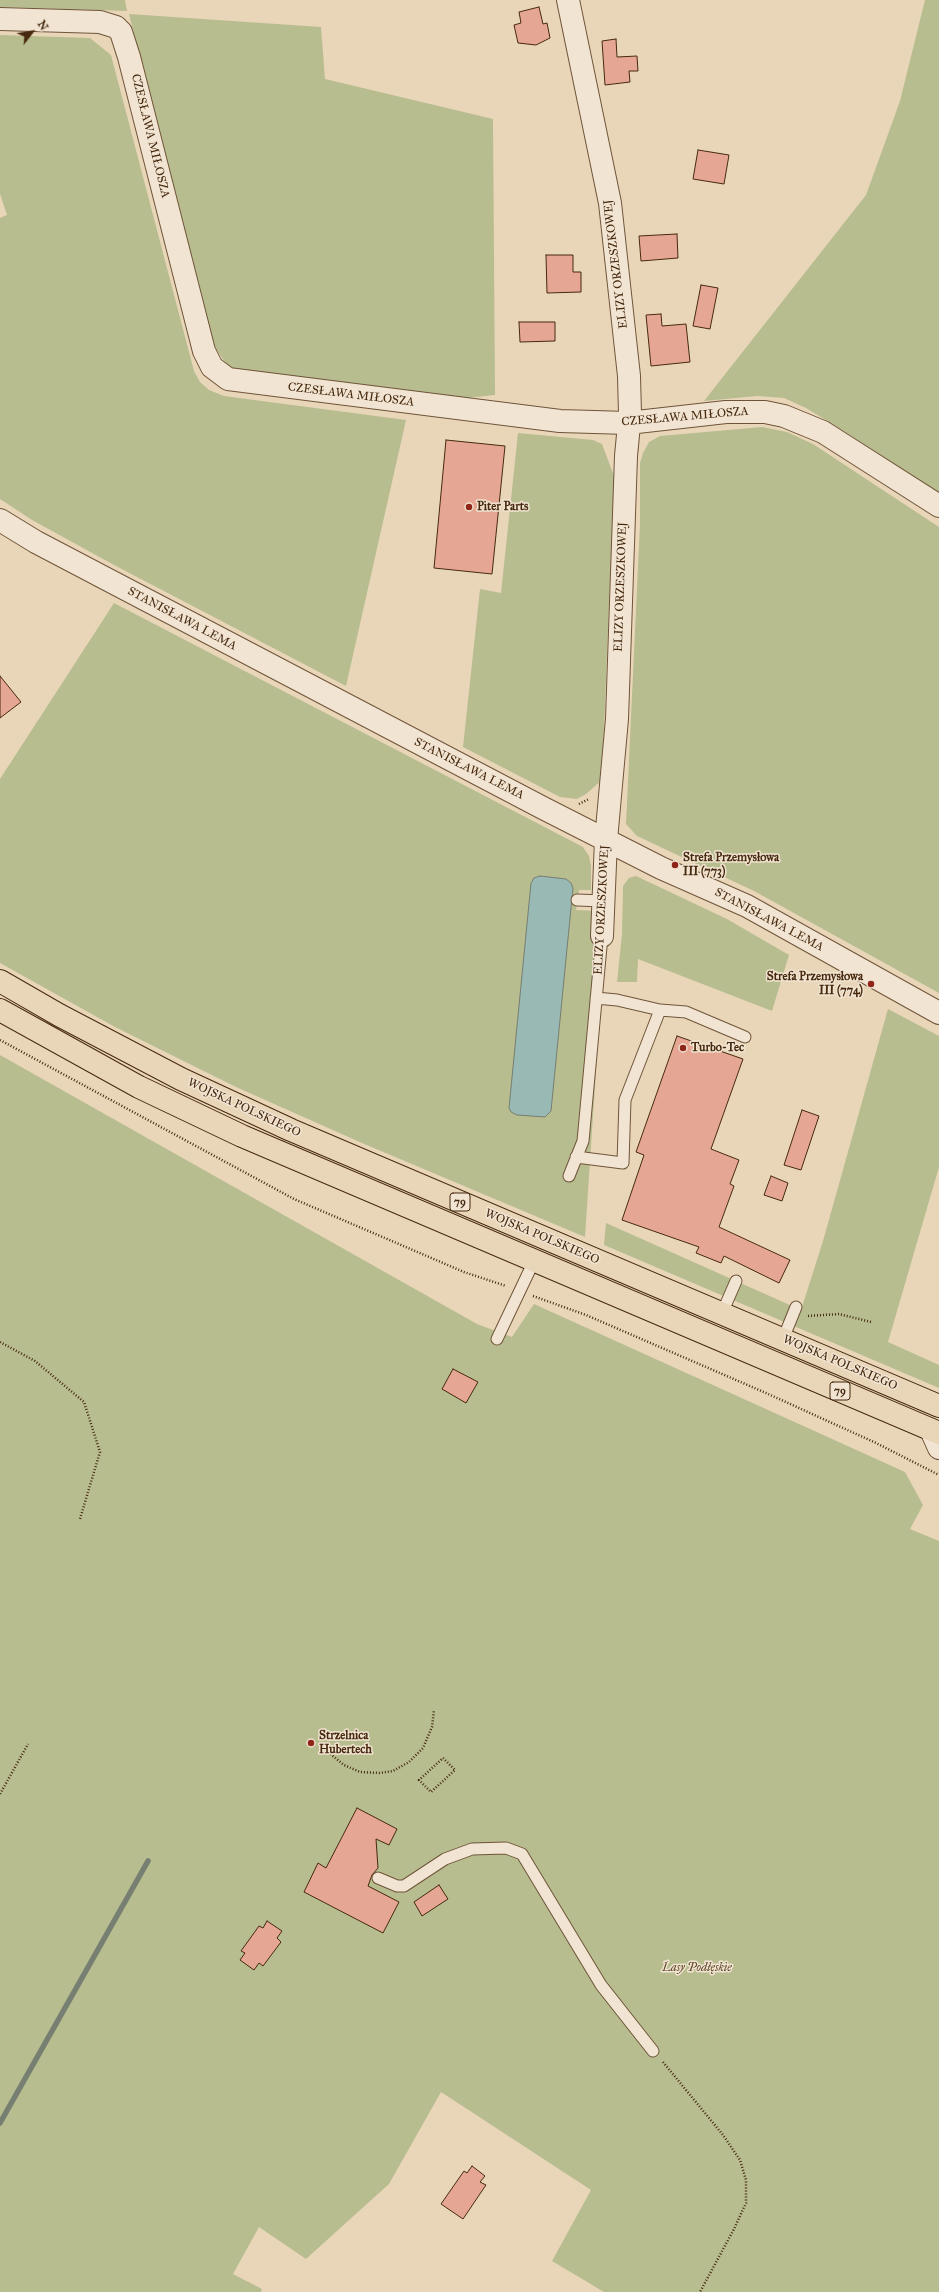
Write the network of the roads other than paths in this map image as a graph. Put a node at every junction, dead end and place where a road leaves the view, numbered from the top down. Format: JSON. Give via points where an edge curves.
{"nodes":[{"id":1,"x":568,"y":0,"type":"edge"},
{"id":2,"x":0,"y":19,"type":"edge"},
{"id":3,"x":628,"y":423,"type":"junction"},
{"id":4,"x":939,"y":506,"type":"edge"},
{"id":5,"x":0,"y":520,"type":"edge"},
{"id":6,"x":606,"y":840,"type":"junction"},
{"id":7,"x":577,"y":900,"type":"dead end"},
{"id":8,"x":604,"y":901,"type":"junction"},
{"id":9,"x":602,"y":936,"type":"joint"},
{"id":10,"x":0,"y":981,"type":"edge"},
{"id":11,"x":596,"y":998,"type":"junction"},
{"id":12,"x":0,"y":1010,"type":"edge"},
{"id":13,"x":660,"y":1010,"type":"junction"},
{"id":14,"x":939,"y":1014,"type":"edge"},
{"id":15,"x":745,"y":1037,"type":"dead end"},
{"id":16,"x":576,"y":1157,"type":"junction"},
{"id":17,"x":569,"y":1176,"type":"dead end"},
{"id":18,"x":534,"y":1261,"type":"junction"},
{"id":19,"x":736,"y":1281,"type":"dead end"},
{"id":20,"x":794,"y":1312,"type":"road end"},
{"id":21,"x":722,"y":1313,"type":"junction"},
{"id":22,"x":497,"y":1338,"type":"dead end"},
{"id":23,"x":783,"y":1339,"type":"junction"},
{"id":24,"x":939,"y":1406,"type":"edge"},
{"id":25,"x":936,"y":1437,"type":"edge"},
{"id":26,"x":378,"y":1878,"type":"dead end"},
{"id":27,"x":654,"y":2051,"type":"road end"}],
"edges":[{"from":1,"to":3,"type":"street","name":"ELIZY ORZESZKOWEJ","via":[[578,38],[610,203],[629,376]]},
{"from":2,"to":3,"type":"street","name":"CZESŁAWA MIŁOSZA","via":[[100,22],[112,25],[121,32],[204,351],[216,372],[228,379],[239,381],[536,419]]},
{"from":3,"to":4,"type":"street","name":"CZESŁAWA MIŁOSZA","via":[[726,412],[766,412],[784,416],[823,432]]},
{"from":3,"to":6,"type":"street","name":"ELIZY ORZESZKOWEJ","via":[[616,732]]},
{"from":5,"to":6,"type":"street","name":"STANISŁAWA LEMA","via":[[36,542]]},
{"from":6,"to":8,"type":"street","name":"ELIZY ORZESZKOWEJ"},
{"from":6,"to":14,"type":"street","name":"STANISŁAWA LEMA","via":[[661,868],[747,906]]},
{"from":7,"to":8,"type":"lane"},
{"from":8,"to":9,"type":"street","name":"ELIZY ORZESZKOWEJ"},
{"from":9,"to":11,"type":"lane","name":"ELIZY ORZESZKOWEJ"},
{"from":10,"to":21,"type":"main road","name":"WOJSKA POLSKIEGO","number":"79","via":[[181,1079],[278,1124]]},
{"from":11,"to":13,"type":"lane"},
{"from":11,"to":16,"type":"lane","name":"ELIZY ORZESZKOWEJ","via":[[583,1141]]},
{"from":12,"to":18,"type":"main road","name":"WOJSKA POLSKIEGO","number":"79","via":[[139,1087],[242,1136]]},
{"from":13,"to":15,"type":"lane","via":[[686,1012]]},
{"from":13,"to":16,"type":"lane","via":[[625,1100],[623,1163]]},
{"from":16,"to":17,"type":"lane","name":"ELIZY ORZESZKOWEJ"},
{"from":18,"to":22,"type":"lane"},
{"from":18,"to":25,"type":"main road","name":"WOJSKA POLSKIEGO","number":"79"},
{"from":19,"to":21,"type":"lane"},
{"from":20,"to":23,"type":"lane"},
{"from":21,"to":23,"type":"main road","name":"WOJSKA POLSKIEGO","number":"79"},
{"from":23,"to":24,"type":"main road","name":"WOJSKA POLSKIEGO","number":"79"},
{"from":26,"to":27,"type":"lane","via":[[397,1886],[404,1886],[445,1859],[472,1849],[506,1848],[522,1854],[601,1985]]}]}
